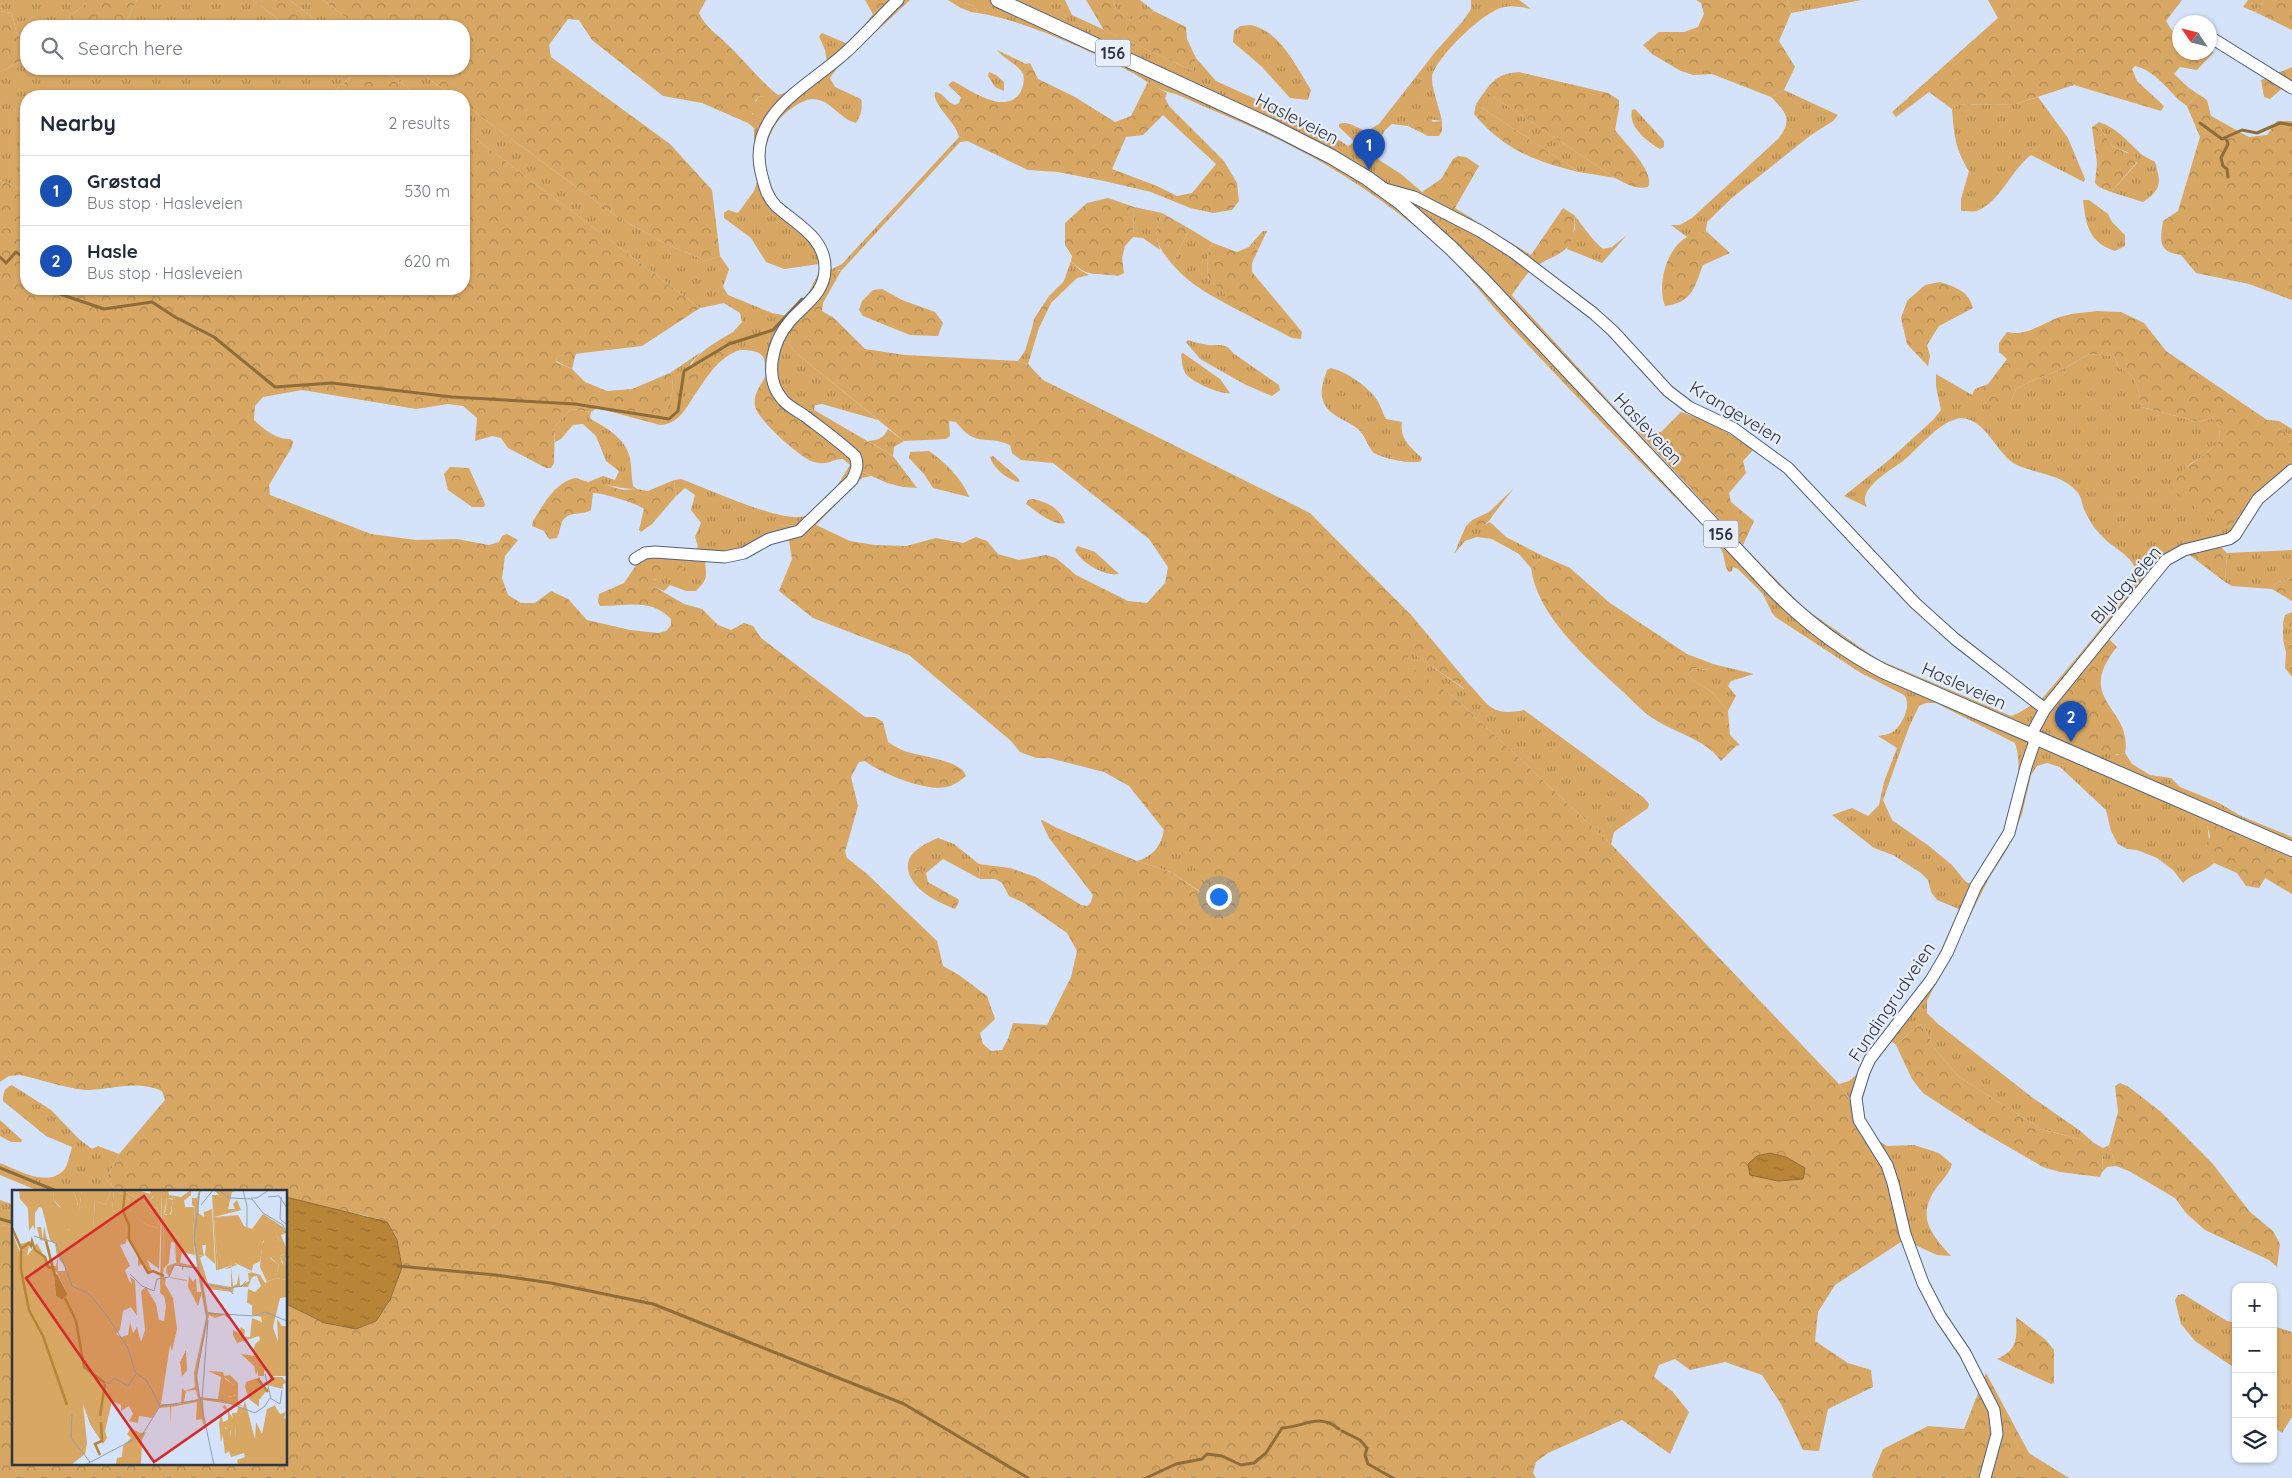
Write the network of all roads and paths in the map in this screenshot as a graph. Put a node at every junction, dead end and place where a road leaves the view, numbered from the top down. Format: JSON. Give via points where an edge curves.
{"nodes":[{"id":1,"x":898,"y":0,"type":"edge"},
{"id":2,"x":998,"y":0,"type":"edge"},
{"id":3,"x":2217,"y":42,"type":"edge"},
{"id":4,"x":2292,"y":88,"type":"edge"},
{"id":5,"x":1381,"y":188,"type":"junction"},
{"id":6,"x":2292,"y":470,"type":"edge"},
{"id":7,"x":635,"y":558,"type":"dead end"},
{"id":8,"x":2045,"y":709,"type":"junction"},
{"id":9,"x":2034,"y":736,"type":"junction"},
{"id":10,"x":2292,"y":849,"type":"edge"},
{"id":11,"x":1985,"y":1478,"type":"edge"}],
"edges":[{"from":1,"to":7,"type":"street","via":[[847,52],[784,100],[762,134],[759,154],[766,192],[776,205],[810,233],[819,247],[825,268],[819,290],[790,321],[777,343],[772,358],[773,381],[784,402],[855,456],[856,472],[852,480],[799,531],[769,540],[744,553],[724,557],[655,552]]},
{"from":2,"to":5,"type":"main road","name":"Hasleveien","number":"156","via":[[1284,132]]},
{"from":3,"to":4,"type":"street"},
{"from":5,"to":8,"type":"street","name":"Krangeveien","via":[[1414,197],[1480,230],[1564,291],[1613,331],[1668,391],[1689,407],[1733,428],[1788,468],[1915,603],[1955,639]]},
{"from":5,"to":9,"type":"main road","name":"Hasleveien","number":"156","via":[[1418,216],[1451,248],[1806,621],[1840,647],[1883,670]]},
{"from":6,"to":8,"type":"street","name":"Blylagveien","via":[[2258,499],[2229,540],[2184,550],[2166,560]]},
{"from":8,"to":9,"type":"street","name":"Blylagveien"},
{"from":9,"to":10,"type":"main road","name":"Hasleveien","number":"156"},
{"from":9,"to":11,"type":"street","name":"Fundingrudveien","via":[[2009,833],[1976,886],[1947,953],[1931,980],[1870,1059],[1856,1098],[1859,1120],[1887,1165],[1923,1283],[1965,1353],[1994,1410],[1997,1434]]}]}
